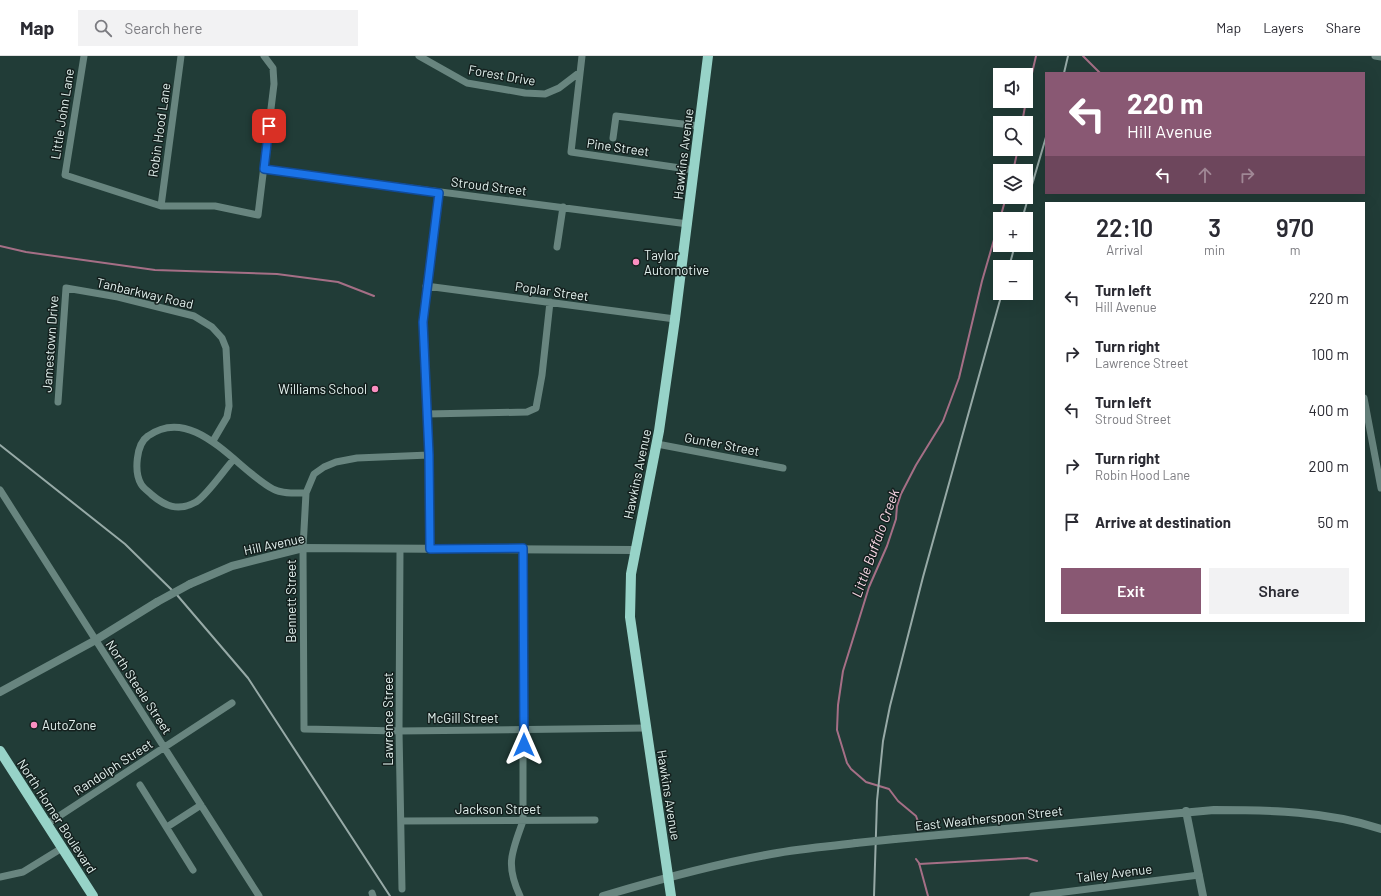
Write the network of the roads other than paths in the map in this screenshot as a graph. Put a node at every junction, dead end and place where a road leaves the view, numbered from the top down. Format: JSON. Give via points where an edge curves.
{"nodes":[{"id":1,"x":84,"y":56,"type":"edge"},
{"id":2,"x":181,"y":56,"type":"edge"},
{"id":3,"x":264,"y":56,"type":"edge"},
{"id":4,"x":419,"y":56,"type":"edge"},
{"id":5,"x":582,"y":56,"type":"edge"},
{"id":6,"x":708,"y":56,"type":"edge"},
{"id":7,"x":1375,"y":56,"type":"edge"},
{"id":8,"x":1381,"y":57,"type":"edge"},
{"id":9,"x":580,"y":72,"type":"junction"},
{"id":10,"x":699,"y":126,"type":"junction"},
{"id":11,"x":613,"y":138,"type":"dead end"},
{"id":12,"x":264,"y":169,"type":"junction"},
{"id":13,"x":694,"y":170,"type":"junction"},
{"id":14,"x":439,"y":193,"type":"junction"},
{"id":15,"x":161,"y":206,"type":"junction"},
{"id":16,"x":563,"y":207,"type":"junction"},
{"id":17,"x":688,"y":224,"type":"junction"},
{"id":18,"x":557,"y":247,"type":"dead end"},
{"id":19,"x":426,"y":286,"type":"junction"},
{"id":20,"x":66,"y":288,"type":"joint"},
{"id":21,"x":550,"y":302,"type":"junction"},
{"id":22,"x":675,"y":318,"type":"junction"},
{"id":23,"x":58,"y":402,"type":"dead end"},
{"id":24,"x":1365,"y":403,"type":"edge"},
{"id":25,"x":427,"y":414,"type":"junction"},
{"id":26,"x":212,"y":441,"type":"junction"},
{"id":27,"x":657,"y":444,"type":"junction"},
{"id":28,"x":429,"y":455,"type":"junction"},
{"id":29,"x":234,"y":459,"type":"junction"},
{"id":30,"x":783,"y":468,"type":"dead end"},
{"id":31,"x":1381,"y":488,"type":"edge"},
{"id":32,"x":0,"y":490,"type":"edge"},
{"id":33,"x":306,"y":493,"type":"junction"},
{"id":34,"x":303,"y":548,"type":"junction"},
{"id":35,"x":523,"y":548,"type":"junction"},
{"id":36,"x":400,"y":549,"type":"junction"},
{"id":37,"x":430,"y":549,"type":"junction"},
{"id":38,"x":634,"y":550,"type":"junction"},
{"id":39,"x":94,"y":640,"type":"junction"},
{"id":40,"x":0,"y":692,"type":"edge"},
{"id":41,"x":232,"y":703,"type":"dead end"},
{"id":42,"x":646,"y":728,"type":"junction"},
{"id":43,"x":304,"y":729,"type":"joint"},
{"id":44,"x":399,"y":730,"type":"junction"},
{"id":45,"x":524,"y":730,"type":"junction"},
{"id":46,"x":164,"y":748,"type":"junction"},
{"id":47,"x":0,"y":751,"type":"edge"},
{"id":48,"x":140,"y":785,"type":"dead end"},
{"id":49,"x":200,"y":805,"type":"junction"},
{"id":50,"x":1186,"y":811,"type":"junction"},
{"id":51,"x":595,"y":820,"type":"dead end"},
{"id":52,"x":401,"y":821,"type":"junction"},
{"id":53,"x":523,"y":821,"type":"junction"},
{"id":54,"x":46,"y":824,"type":"junction"},
{"id":55,"x":166,"y":827,"type":"junction"},
{"id":56,"x":1381,"y":829,"type":"edge"},
{"id":57,"x":62,"y":848,"type":"junction"},
{"id":58,"x":193,"y":870,"type":"dead end"},
{"id":59,"x":1199,"y":875,"type":"junction"},
{"id":60,"x":0,"y":877,"type":"edge"},
{"id":61,"x":669,"y":877,"type":"junction"},
{"id":62,"x":402,"y":889,"type":"dead end"},
{"id":63,"x":93,"y":896,"type":"edge"},
{"id":64,"x":259,"y":896,"type":"edge"},
{"id":65,"x":520,"y":896,"type":"edge"},
{"id":66,"x":603,"y":896,"type":"edge"},
{"id":67,"x":671,"y":896,"type":"edge"},
{"id":68,"x":1033,"y":896,"type":"edge"},
{"id":69,"x":1203,"y":896,"type":"edge"}],
"edges":[{"from":1,"to":15,"type":"street","name":"Little John Lane","via":[[65,175]]},
{"from":2,"to":15,"type":"street","name":"Robin Hood Lane"},
{"from":3,"to":12,"type":"street","via":[[273,68],[274,84]]},
{"from":4,"to":9,"type":"street","name":"Forest Drive","via":[[467,83],[525,93],[545,94],[559,88]]},
{"from":5,"to":9,"type":"street"},
{"from":6,"to":10,"type":"main road","name":"Hawkins Avenue"},
{"from":7,"to":8,"type":"street"},
{"from":9,"to":13,"type":"street","name":"Pine Street","via":[[571,152]]},
{"from":10,"to":11,"type":"street","via":[[616,116]]},
{"from":10,"to":13,"type":"main road","name":"Hawkins Avenue"},
{"from":12,"to":14,"type":"street","name":"Stroud Street"},
{"from":12,"to":15,"type":"street","via":[[258,215],[215,206]]},
{"from":13,"to":17,"type":"main road","name":"Hawkins Avenue"},
{"from":14,"to":16,"type":"street","name":"Stroud Street"},
{"from":14,"to":19,"type":"street"},
{"from":16,"to":17,"type":"street","name":"Stroud Street"},
{"from":16,"to":18,"type":"street"},
{"from":17,"to":22,"type":"main road","name":"Hawkins Avenue"},
{"from":19,"to":21,"type":"street","name":"Poplar Street"},
{"from":19,"to":25,"type":"street","via":[[423,329]]},
{"from":20,"to":23,"type":"street","name":"Jamestown Drive"},
{"from":20,"to":26,"type":"street","name":"Tanbarkway Road","via":[[118,297],[194,316],[212,327],[222,338],[226,348],[229,406],[228,417]]},
{"from":21,"to":22,"type":"street","name":"Poplar Street"},
{"from":21,"to":25,"type":"street","via":[[538,402],[534,408],[528,412]]},
{"from":22,"to":27,"type":"main road","name":"Hawkins Avenue"},
{"from":24,"to":31,"type":"street"},
{"from":25,"to":28,"type":"street"},
{"from":26,"to":29,"type":"street"},
{"from":26,"to":29,"type":"street","via":[[181,428],[150,434],[143,439],[138,451],[142,485],[165,506],[191,504],[198,501]]},
{"from":27,"to":30,"type":"street","name":"Gunter Street"},
{"from":27,"to":38,"type":"main road","name":"Hawkins Avenue"},
{"from":28,"to":33,"type":"street","name":"Bennett Street","via":[[357,458],[336,462],[314,474]]},
{"from":28,"to":37,"type":"street"},
{"from":29,"to":33,"type":"street","via":[[274,490]]},
{"from":32,"to":39,"type":"street","name":"North Steele Street"},
{"from":33,"to":34,"type":"street","name":"Bennett Street"},
{"from":34,"to":36,"type":"street","name":"Hill Avenue"},
{"from":34,"to":39,"type":"street","name":"Hill Avenue","bridge":true,"via":[[232,566],[190,584]]},
{"from":34,"to":43,"type":"street","name":"Bennett Street"},
{"from":35,"to":37,"type":"street","name":"Hill Avenue"},
{"from":35,"to":38,"type":"street","name":"Hill Avenue"},
{"from":35,"to":45,"type":"street"},
{"from":36,"to":37,"type":"street","name":"Hill Avenue"},
{"from":36,"to":44,"type":"street","name":"Lawrence Street"},
{"from":38,"to":42,"type":"main road","name":"Hawkins Avenue","via":[[630,617]]},
{"from":39,"to":40,"type":"street","name":"Hill Avenue"},
{"from":39,"to":46,"type":"street","name":"North Steele Street"},
{"from":41,"to":46,"type":"street","name":"Randolph Street"},
{"from":42,"to":45,"type":"street","name":"McGill Street"},
{"from":42,"to":61,"type":"main road","name":"Hawkins Avenue"},
{"from":43,"to":44,"type":"street","name":"McGill Street"},
{"from":44,"to":45,"type":"street","name":"McGill Street"},
{"from":44,"to":52,"type":"street","name":"Lawrence Street"},
{"from":45,"to":53,"type":"street"},
{"from":46,"to":49,"type":"street","name":"North Steele Street"},
{"from":46,"to":54,"type":"street","name":"Randolph Street"},
{"from":47,"to":54,"type":"main road","name":"North Horner Boulevard"},
{"from":48,"to":55,"type":"street"},
{"from":49,"to":55,"type":"street"},
{"from":49,"to":64,"type":"street","name":"North Steele Street"},
{"from":50,"to":56,"type":"street","name":"East Weatherspoon Street","via":[[1287,812],[1317,815]]},
{"from":50,"to":59,"type":"street"},
{"from":50,"to":61,"type":"street","name":"East Weatherspoon Street","bridge":true,"via":[[856,843],[766,855]]},
{"from":51,"to":53,"type":"street","name":"Jackson Street"},
{"from":52,"to":53,"type":"street","name":"Jackson Street"},
{"from":52,"to":62,"type":"street","name":"Lawrence Street"},
{"from":53,"to":65,"type":"street","via":[[511,857],[515,886]]},
{"from":54,"to":57,"type":"main road","name":"North Horner Boulevard"},
{"from":55,"to":58,"type":"street"},
{"from":57,"to":60,"type":"street","via":[[23,872]]},
{"from":57,"to":63,"type":"main road","name":"North Horner Boulevard"},
{"from":59,"to":68,"type":"street","name":"Talley Avenue"},
{"from":59,"to":69,"type":"street"},
{"from":61,"to":66,"type":"street","name":"East Weatherspoon Street"},
{"from":61,"to":67,"type":"main road","name":"Hawkins Avenue"}]}
